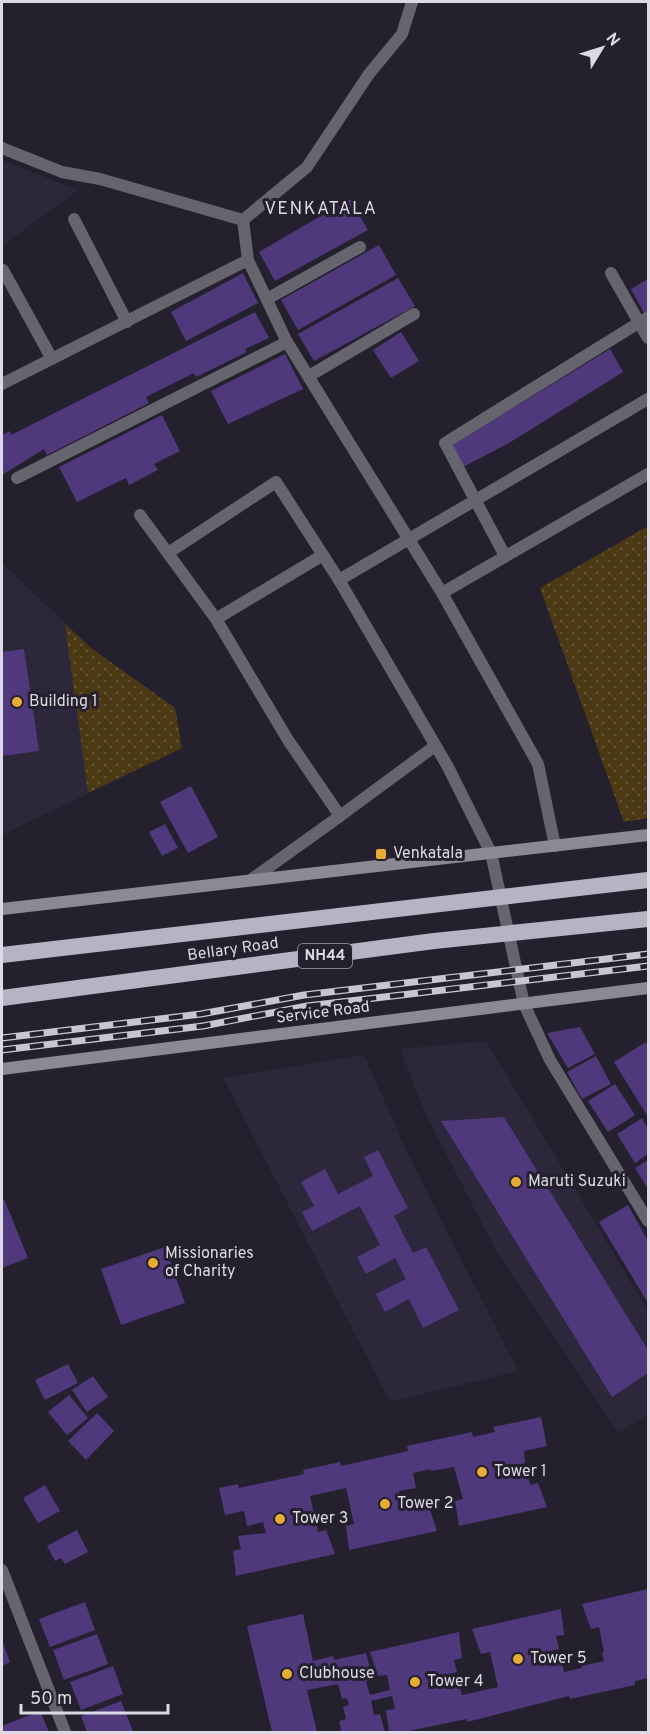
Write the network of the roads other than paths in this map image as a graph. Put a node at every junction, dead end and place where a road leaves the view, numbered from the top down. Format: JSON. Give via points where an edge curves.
{"nodes":[{"id":1,"x":412,"y":2,"type":"edge"},
{"id":2,"x":2,"y":148,"type":"edge"},
{"id":3,"x":74,"y":219,"type":"dead end"},
{"id":4,"x":243,"y":220,"type":"junction"},
{"id":5,"x":360,"y":247,"type":"dead end"},
{"id":6,"x":248,"y":260,"type":"junction"},
{"id":7,"x":3,"y":270,"type":"dead end"},
{"id":8,"x":612,"y":273,"type":"dead end"},
{"id":9,"x":267,"y":299,"type":"junction"},
{"id":10,"x":414,"y":314,"type":"dead end"},
{"id":11,"x":644,"y":320,"type":"edge"},
{"id":12,"x":127,"y":322,"type":"junction"},
{"id":13,"x":648,"y":338,"type":"edge"},
{"id":14,"x":287,"y":342,"type":"junction"},
{"id":15,"x":52,"y":359,"type":"junction"},
{"id":16,"x":309,"y":376,"type":"junction"},
{"id":17,"x":2,"y":384,"type":"edge"},
{"id":18,"x":648,"y":399,"type":"edge"},
{"id":19,"x":648,"y":474,"type":"edge"},
{"id":20,"x":17,"y":478,"type":"dead end"},
{"id":21,"x":474,"y":500,"type":"junction"},
{"id":22,"x":140,"y":515,"type":"dead end"},
{"id":23,"x":408,"y":539,"type":"junction"},
{"id":24,"x":168,"y":554,"type":"junction"},
{"id":25,"x":323,"y":555,"type":"junction"},
{"id":26,"x":505,"y":556,"type":"junction"},
{"id":27,"x":339,"y":580,"type":"junction"},
{"id":28,"x":442,"y":593,"type":"junction"},
{"id":29,"x":216,"y":619,"type":"junction"},
{"id":30,"x":435,"y":746,"type":"junction"},
{"id":31,"x":340,"y":816,"type":"junction"},
{"id":32,"x":648,"y":836,"type":"edge"},
{"id":33,"x":555,"y":846,"type":"junction"},
{"id":34,"x":491,"y":853,"type":"junction"},
{"id":35,"x":252,"y":879,"type":"junction"},
{"id":36,"x":648,"y":880,"type":"edge"},
{"id":37,"x":2,"y":909,"type":"edge"},
{"id":38,"x":648,"y":919,"type":"edge"},
{"id":39,"x":2,"y":955,"type":"edge"},
{"id":40,"x":648,"y":988,"type":"edge"},
{"id":41,"x":2,"y":998,"type":"edge"},
{"id":42,"x":524,"y":1004,"type":"junction"},
{"id":43,"x":2,"y":1069,"type":"edge"},
{"id":44,"x":648,"y":1221,"type":"edge"},
{"id":45,"x":2,"y":1570,"type":"edge"},
{"id":46,"x":65,"y":1732,"type":"edge"}],
"edges":[{"from":1,"to":4,"type":"street","via":[[402,34],[369,74],[307,167]]},
{"from":2,"to":4,"type":"street","via":[[62,172]]},
{"from":3,"to":12,"type":"street"},
{"from":4,"to":6,"type":"street"},
{"from":5,"to":9,"type":"street"},
{"from":6,"to":9,"type":"street"},
{"from":6,"to":12,"type":"street"},
{"from":7,"to":15,"type":"street"},
{"from":8,"to":11,"type":"street"},
{"from":9,"to":14,"type":"street"},
{"from":10,"to":16,"type":"street"},
{"from":11,"to":13,"type":"street"},
{"from":11,"to":21,"type":"street","via":[[445,444]]},
{"from":12,"to":15,"type":"street"},
{"from":14,"to":16,"type":"street"},
{"from":14,"to":20,"type":"street"},
{"from":15,"to":17,"type":"street"},
{"from":16,"to":23,"type":"street"},
{"from":18,"to":21,"type":"street"},
{"from":19,"to":26,"type":"street"},
{"from":21,"to":23,"type":"street"},
{"from":21,"to":26,"type":"street"},
{"from":22,"to":24,"type":"street"},
{"from":23,"to":27,"type":"street"},
{"from":23,"to":28,"type":"street"},
{"from":24,"to":25,"type":"street","via":[[276,482]]},
{"from":24,"to":29,"type":"street"},
{"from":25,"to":27,"type":"street"},
{"from":25,"to":29,"type":"street"},
{"from":26,"to":28,"type":"street"},
{"from":27,"to":30,"type":"street"},
{"from":28,"to":33,"type":"street","via":[[538,764]]},
{"from":29,"to":31,"type":"street","via":[[288,740]]},
{"from":30,"to":31,"type":"street"},
{"from":30,"to":34,"type":"street"},
{"from":31,"to":35,"type":"street"},
{"from":32,"to":33,"type":"main road"},
{"from":33,"to":34,"type":"main road"},
{"from":34,"to":35,"type":"main road"},
{"from":34,"to":42,"type":"street"},
{"from":35,"to":37,"type":"main road"},
{"from":36,"to":39,"type":"highway","name":"Bellary Road","number":"NH44","bridge":true},
{"from":38,"to":41,"type":"highway","name":"Bellary Road","number":"NH44","bridge":true,"via":[[434,941]]},
{"from":40,"to":42,"type":"main road","name":"Service Road"},
{"from":42,"to":43,"type":"main road","name":"Service Road"},
{"from":42,"to":44,"type":"street","via":[[550,1060]]},
{"from":45,"to":46,"type":"street"}]}
